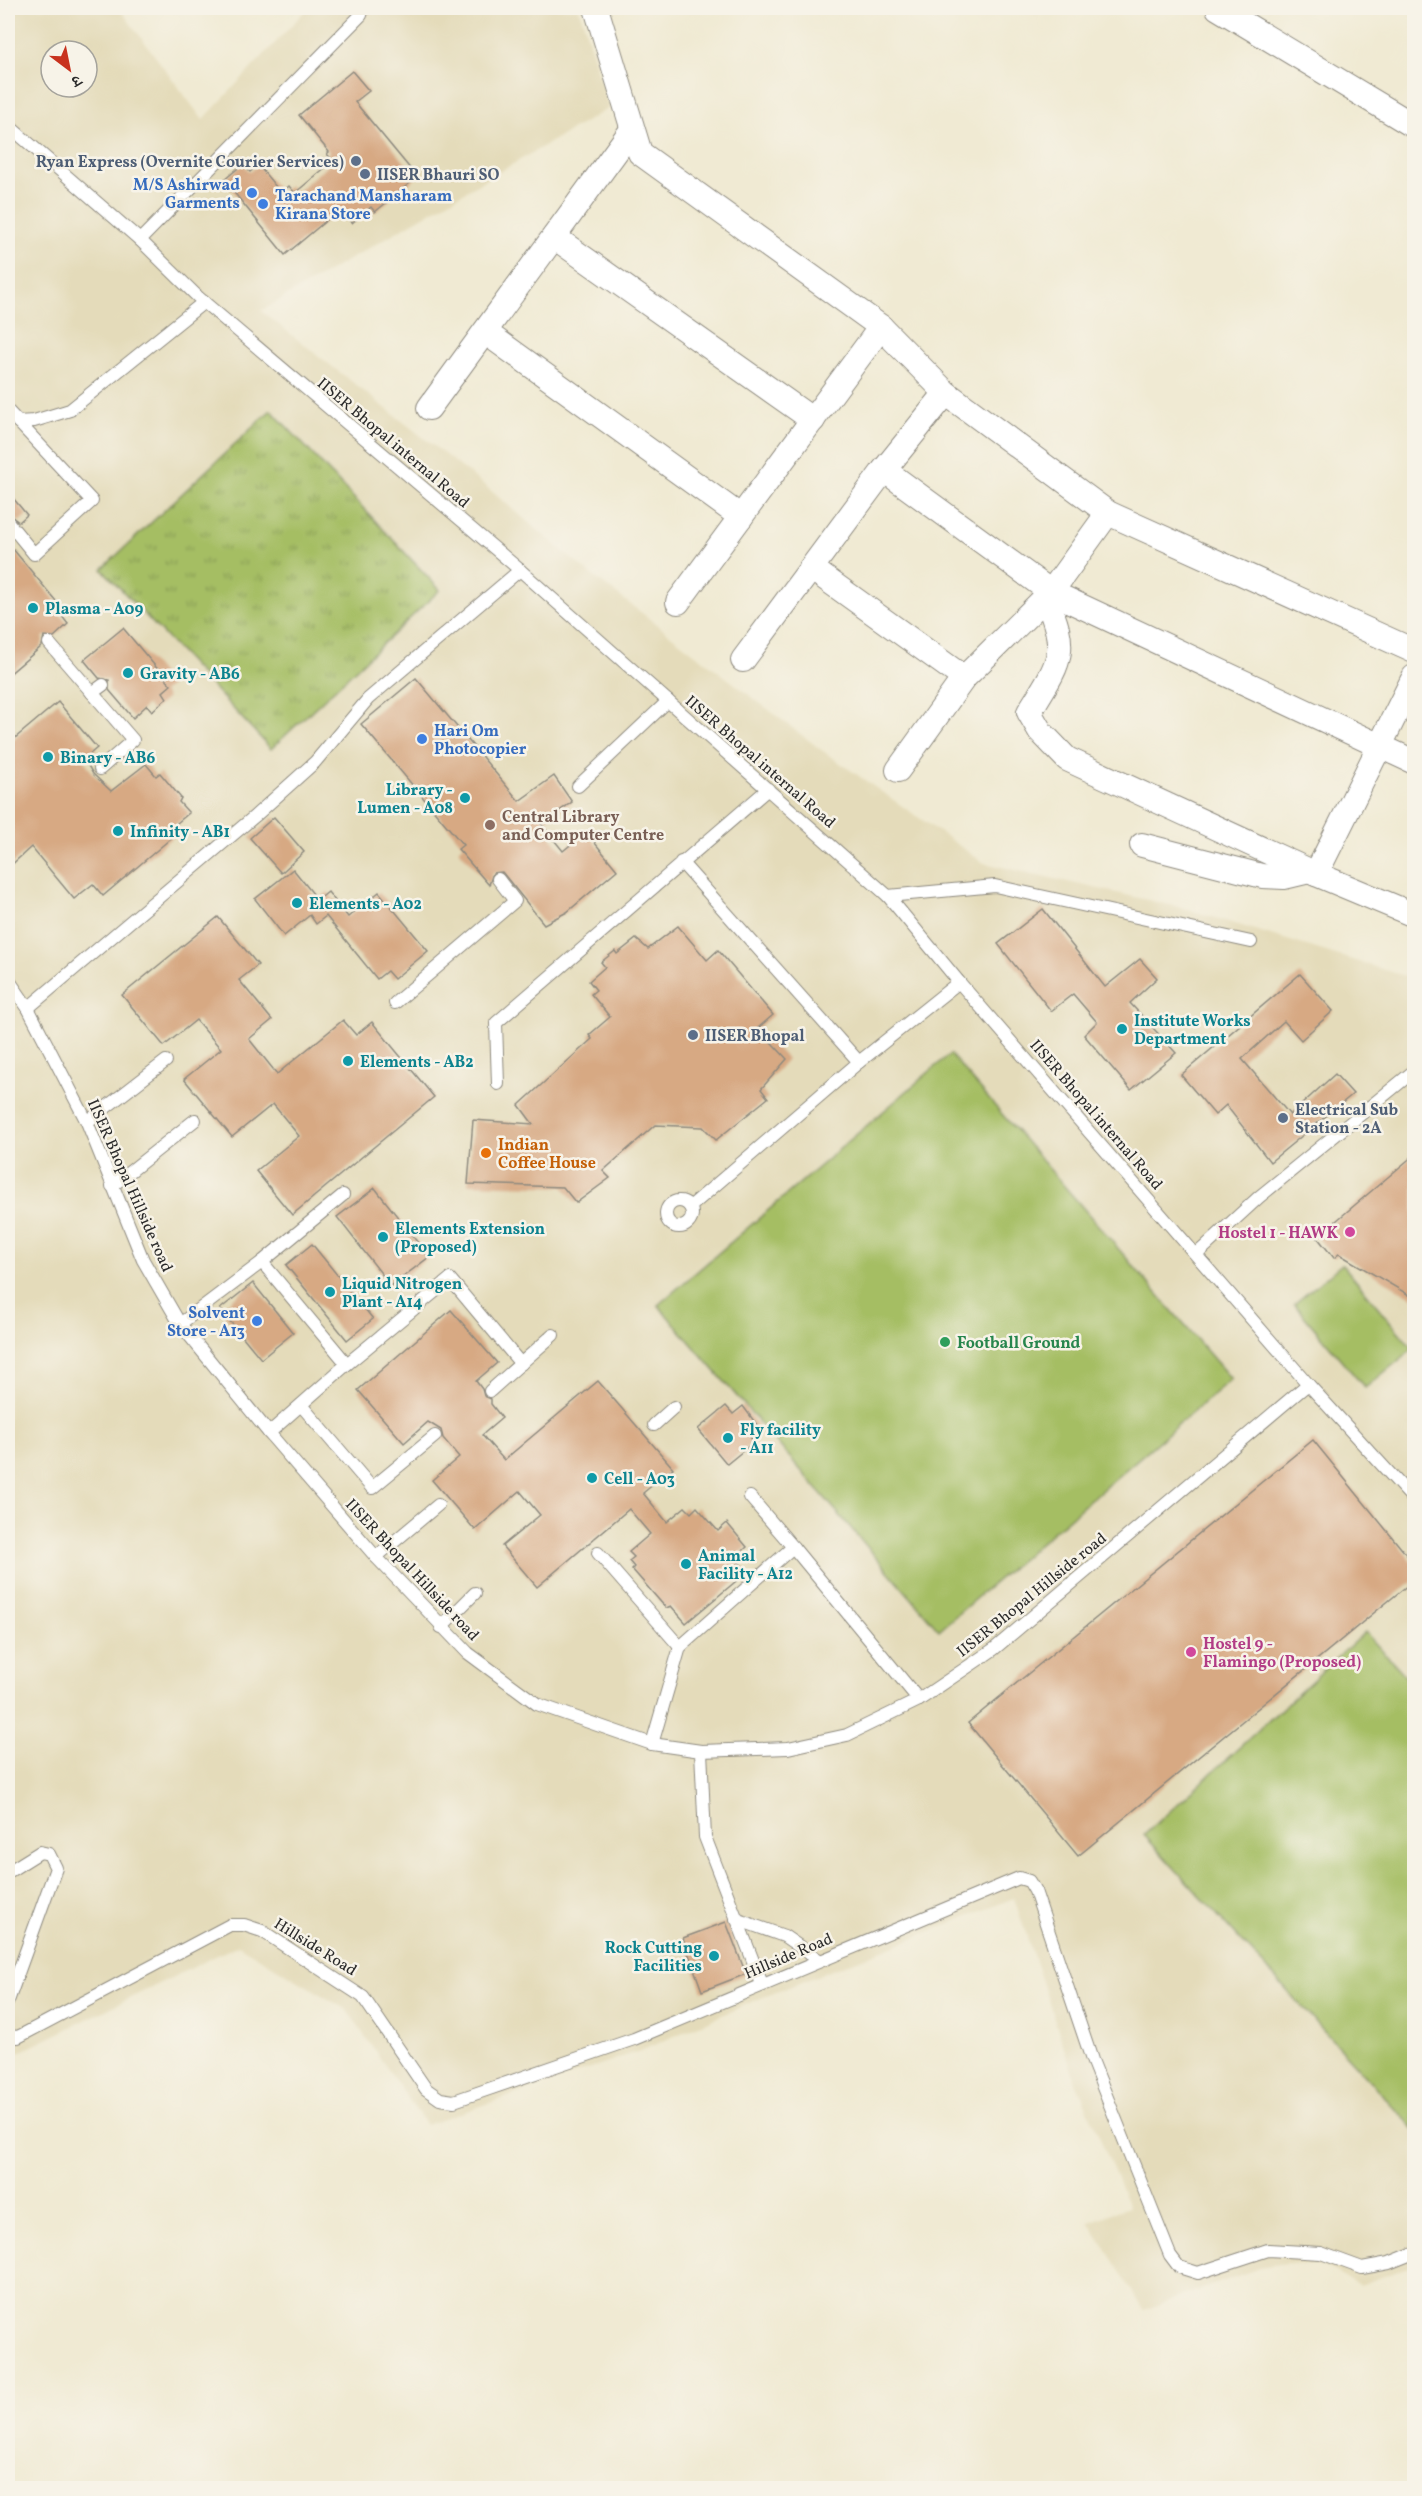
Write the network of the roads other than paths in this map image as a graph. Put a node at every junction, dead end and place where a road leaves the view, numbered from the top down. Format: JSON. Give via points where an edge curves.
{"nodes":[{"id":1,"x":363,"y":8,"type":"edge"},
{"id":2,"x":596,"y":8,"type":"edge"},
{"id":3,"x":1218,"y":8,"type":"edge"},
{"id":4,"x":8,"y":125,"type":"edge"},
{"id":5,"x":1414,"y":126,"type":"edge"},
{"id":6,"x":632,"y":131,"type":"junction"},
{"id":7,"x":554,"y":237,"type":"junction"},
{"id":8,"x":140,"y":240,"type":"junction"},
{"id":9,"x":204,"y":302,"type":"junction"},
{"id":10,"x":881,"y":327,"type":"junction"},
{"id":11,"x":484,"y":332,"type":"junction"},
{"id":12,"x":946,"y":393,"type":"junction"},
{"id":13,"x":429,"y":408,"type":"dead end"},
{"id":14,"x":8,"y":411,"type":"edge"},
{"id":15,"x":813,"y":420,"type":"junction"},
{"id":16,"x":18,"y":422,"type":"junction"},
{"id":17,"x":884,"y":470,"type":"junction"},
{"id":18,"x":1108,"y":513,"type":"junction"},
{"id":19,"x":741,"y":517,"type":"junction"},
{"id":20,"x":8,"y":522,"type":"edge"},
{"id":21,"x":811,"y":568,"type":"junction"},
{"id":22,"x":519,"y":570,"type":"junction"},
{"id":23,"x":1048,"y":595,"type":"junction"},
{"id":24,"x":678,"y":602,"type":"dead end"},
{"id":25,"x":50,"y":643,"type":"dead end"},
{"id":26,"x":1414,"y":651,"type":"edge"},
{"id":27,"x":743,"y":660,"type":"dead end"},
{"id":28,"x":1414,"y":677,"type":"edge"},
{"id":29,"x":964,"y":678,"type":"junction"},
{"id":30,"x":103,"y":685,"type":"dead end"},
{"id":31,"x":92,"y":693,"type":"junction"},
{"id":32,"x":668,"y":700,"type":"junction"},
{"id":33,"x":1380,"y":746,"type":"junction"},
{"id":34,"x":1414,"y":762,"type":"edge"},
{"id":35,"x":100,"y":769,"type":"dead end"},
{"id":36,"x":898,"y":770,"type":"dead end"},
{"id":37,"x":578,"y":786,"type":"dead end"},
{"id":38,"x":768,"y":789,"type":"junction"},
{"id":39,"x":1142,"y":845,"type":"dead end"},
{"id":40,"x":681,"y":862,"type":"junction"},
{"id":41,"x":1313,"y":873,"type":"junction"},
{"id":42,"x":498,"y":879,"type":"dead end"},
{"id":43,"x":888,"y":896,"type":"junction"},
{"id":44,"x":1414,"y":915,"type":"edge"},
{"id":45,"x":1251,"y":942,"type":"dead end"},
{"id":46,"x":8,"y":979,"type":"edge"},
{"id":47,"x":959,"y":982,"type":"junction"},
{"id":48,"x":395,"y":1003,"type":"dead end"},
{"id":49,"x":28,"y":1008,"type":"junction"},
{"id":50,"x":166,"y":1061,"type":"dead end"},
{"id":51,"x":859,"y":1062,"type":"junction"},
{"id":52,"x":1414,"y":1071,"type":"edge"},
{"id":53,"x":498,"y":1084,"type":"dead end"},
{"id":54,"x":195,"y":1120,"type":"dead end"},
{"id":55,"x":87,"y":1122,"type":"junction"},
{"id":56,"x":112,"y":1186,"type":"junction"},
{"id":57,"x":343,"y":1195,"type":"dead end"},
{"id":58,"x":690,"y":1207,"type":"dead end"},
{"id":59,"x":1197,"y":1254,"type":"junction"},
{"id":60,"x":262,"y":1262,"type":"junction"},
{"id":61,"x":180,"y":1324,"type":"junction"},
{"id":62,"x":553,"y":1335,"type":"dead end"},
{"id":63,"x":347,"y":1364,"type":"junction"},
{"id":64,"x":521,"y":1364,"type":"junction"},
{"id":65,"x":1308,"y":1384,"type":"junction"},
{"id":66,"x":490,"y":1391,"type":"dead end"},
{"id":67,"x":300,"y":1406,"type":"junction"},
{"id":68,"x":674,"y":1407,"type":"dead end"},
{"id":69,"x":654,"y":1425,"type":"dead end"},
{"id":70,"x":269,"y":1433,"type":"junction"},
{"id":71,"x":435,"y":1436,"type":"dead end"},
{"id":72,"x":750,"y":1497,"type":"dead end"},
{"id":73,"x":1414,"y":1500,"type":"edge"},
{"id":74,"x":438,"y":1505,"type":"dead end"},
{"id":75,"x":793,"y":1547,"type":"junction"},
{"id":76,"x":598,"y":1553,"type":"dead end"},
{"id":77,"x":376,"y":1557,"type":"junction"},
{"id":78,"x":476,"y":1593,"type":"dead end"},
{"id":79,"x":441,"y":1627,"type":"junction"},
{"id":80,"x":680,"y":1647,"type":"junction"},
{"id":81,"x":919,"y":1700,"type":"junction"},
{"id":82,"x":652,"y":1744,"type":"junction"},
{"id":83,"x":701,"y":1751,"type":"junction"},
{"id":84,"x":8,"y":1872,"type":"edge"},
{"id":85,"x":736,"y":1919,"type":"junction"},
{"id":86,"x":819,"y":1960,"type":"junction"},
{"id":87,"x":762,"y":1984,"type":"junction"},
{"id":88,"x":8,"y":2001,"type":"edge"},
{"id":89,"x":8,"y":2036,"type":"edge"},
{"id":90,"x":1414,"y":2253,"type":"edge"}],
"edges":[{"from":1,"to":8,"type":"lane","via":[[361,15]]},
{"from":2,"to":6,"type":"street"},
{"from":3,"to":5,"type":"street"},
{"from":4,"to":8,"type":"lane","name":"IISER Bhopal internal Road"},
{"from":6,"to":7,"type":"street"},
{"from":6,"to":10,"type":"street","via":[[640,153]]},
{"from":7,"to":11,"type":"street"},
{"from":7,"to":15,"type":"street"},
{"from":8,"to":9,"type":"lane","name":"IISER Bhopal internal Road"},
{"from":9,"to":16,"type":"lane","via":[[70,410]]},
{"from":9,"to":22,"type":"lane","name":"IISER Bhopal internal Road"},
{"from":10,"to":12,"type":"street"},
{"from":10,"to":15,"type":"street"},
{"from":11,"to":13,"type":"street"},
{"from":11,"to":19,"type":"street"},
{"from":12,"to":17,"type":"street"},
{"from":12,"to":18,"type":"street"},
{"from":14,"to":16,"type":"lane"},
{"from":15,"to":19,"type":"street"},
{"from":16,"to":20,"type":"lane","via":[[92,501],[34,554]]},
{"from":17,"to":21,"type":"street"},
{"from":17,"to":23,"type":"street"},
{"from":18,"to":23,"type":"street"},
{"from":18,"to":26,"type":"street"},
{"from":19,"to":24,"type":"street"},
{"from":21,"to":27,"type":"street"},
{"from":21,"to":29,"type":"street"},
{"from":22,"to":32,"type":"lane","name":"IISER Bhopal internal Road"},
{"from":22,"to":49,"type":"lane","via":[[368,699],[315,762],[255,816]]},
{"from":23,"to":29,"type":"street"},
{"from":23,"to":33,"type":"street"},
{"from":23,"to":41,"type":"street","via":[[1058,626],[1060,654],[1056,668],[1029,712],[1052,746],[1067,759]]},
{"from":25,"to":31,"type":"lane"},
{"from":28,"to":33,"type":"street"},
{"from":29,"to":36,"type":"street"},
{"from":30,"to":31,"type":"lane"},
{"from":31,"to":35,"type":"lane","via":[[134,740]]},
{"from":32,"to":37,"type":"lane"},
{"from":32,"to":38,"type":"lane","name":"IISER Bhopal internal Road"},
{"from":33,"to":34,"type":"street"},
{"from":33,"to":41,"type":"street"},
{"from":38,"to":40,"type":"lane"},
{"from":38,"to":43,"type":"lane","name":"IISER Bhopal internal Road"},
{"from":39,"to":41,"type":"street","via":[[1262,876]]},
{"from":40,"to":51,"type":"lane"},
{"from":40,"to":53,"type":"lane","via":[[496,1023]]},
{"from":41,"to":44,"type":"street"},
{"from":42,"to":48,"type":"lane","via":[[515,901]]},
{"from":43,"to":45,"type":"lane","via":[[995,886]]},
{"from":43,"to":47,"type":"lane","name":"IISER Bhopal internal Road"},
{"from":46,"to":49,"type":"lane","name":"IISER Bhopal Hillside road"},
{"from":47,"to":51,"type":"lane"},
{"from":47,"to":59,"type":"lane","name":"IISER Bhopal internal Road"},
{"from":49,"to":55,"type":"lane","name":"IISER Bhopal Hillside road"},
{"from":50,"to":55,"type":"lane"},
{"from":51,"to":58,"type":"lane"},
{"from":52,"to":59,"type":"lane","via":[[1259,1197]]},
{"from":54,"to":56,"type":"lane"},
{"from":55,"to":56,"type":"lane","name":"IISER Bhopal Hillside road"},
{"from":56,"to":61,"type":"lane","name":"IISER Bhopal Hillside road","via":[[143,1260]]},
{"from":57,"to":60,"type":"lane"},
{"from":59,"to":65,"type":"lane","name":"IISER Bhopal internal Road"},
{"from":60,"to":61,"type":"lane"},
{"from":60,"to":63,"type":"lane"},
{"from":61,"to":70,"type":"lane","name":"IISER Bhopal Hillside road"},
{"from":62,"to":64,"type":"lane"},
{"from":63,"to":64,"type":"lane","via":[[450,1279]]},
{"from":63,"to":67,"type":"lane"},
{"from":64,"to":66,"type":"lane"},
{"from":65,"to":73,"type":"lane","name":"IISER Bhopal internal Road"},
{"from":65,"to":81,"type":"lane","name":"IISER Bhopal Hillside road","via":[[994,1649]]},
{"from":67,"to":70,"type":"lane"},
{"from":67,"to":71,"type":"lane","via":[[372,1488]]},
{"from":68,"to":69,"type":"lane"},
{"from":70,"to":77,"type":"lane","name":"IISER Bhopal Hillside road"},
{"from":72,"to":75,"type":"lane"},
{"from":74,"to":77,"type":"lane"},
{"from":75,"to":80,"type":"lane"},
{"from":75,"to":81,"type":"lane"},
{"from":76,"to":80,"type":"lane"},
{"from":77,"to":79,"type":"lane","name":"IISER Bhopal Hillside road"},
{"from":78,"to":79,"type":"lane"},
{"from":79,"to":82,"type":"lane","name":"IISER Bhopal Hillside road","via":[[468,1653],[537,1704]]},
{"from":80,"to":82,"type":"lane"},
{"from":81,"to":83,"type":"lane","name":"IISER Bhopal Hillside road","via":[[847,1735],[788,1748]]},
{"from":82,"to":83,"type":"lane","name":"IISER Bhopal Hillside road"},
{"from":83,"to":85,"type":"lane","via":[[705,1837]]},
{"from":84,"to":88,"type":"lane","via":[[40,1852],[49,1854],[56,1868]]},
{"from":85,"to":86,"type":"lane","via":[[784,1936]]},
{"from":85,"to":87,"type":"lane"},
{"from":86,"to":87,"type":"lane","name":"Hillside Road"},
{"from":86,"to":90,"type":"lane","name":"Hillside Road","via":[[1019,1878],[1029,1881],[1092,2060],[1170,2255],[1179,2267],[1198,2273],[1268,2250],[1321,2253],[1362,2268]]},
{"from":87,"to":89,"type":"lane","name":"Hillside Road","via":[[634,2039],[446,2101],[426,2089],[358,1992],[262,1931],[238,1924],[18,2037]]}]}
